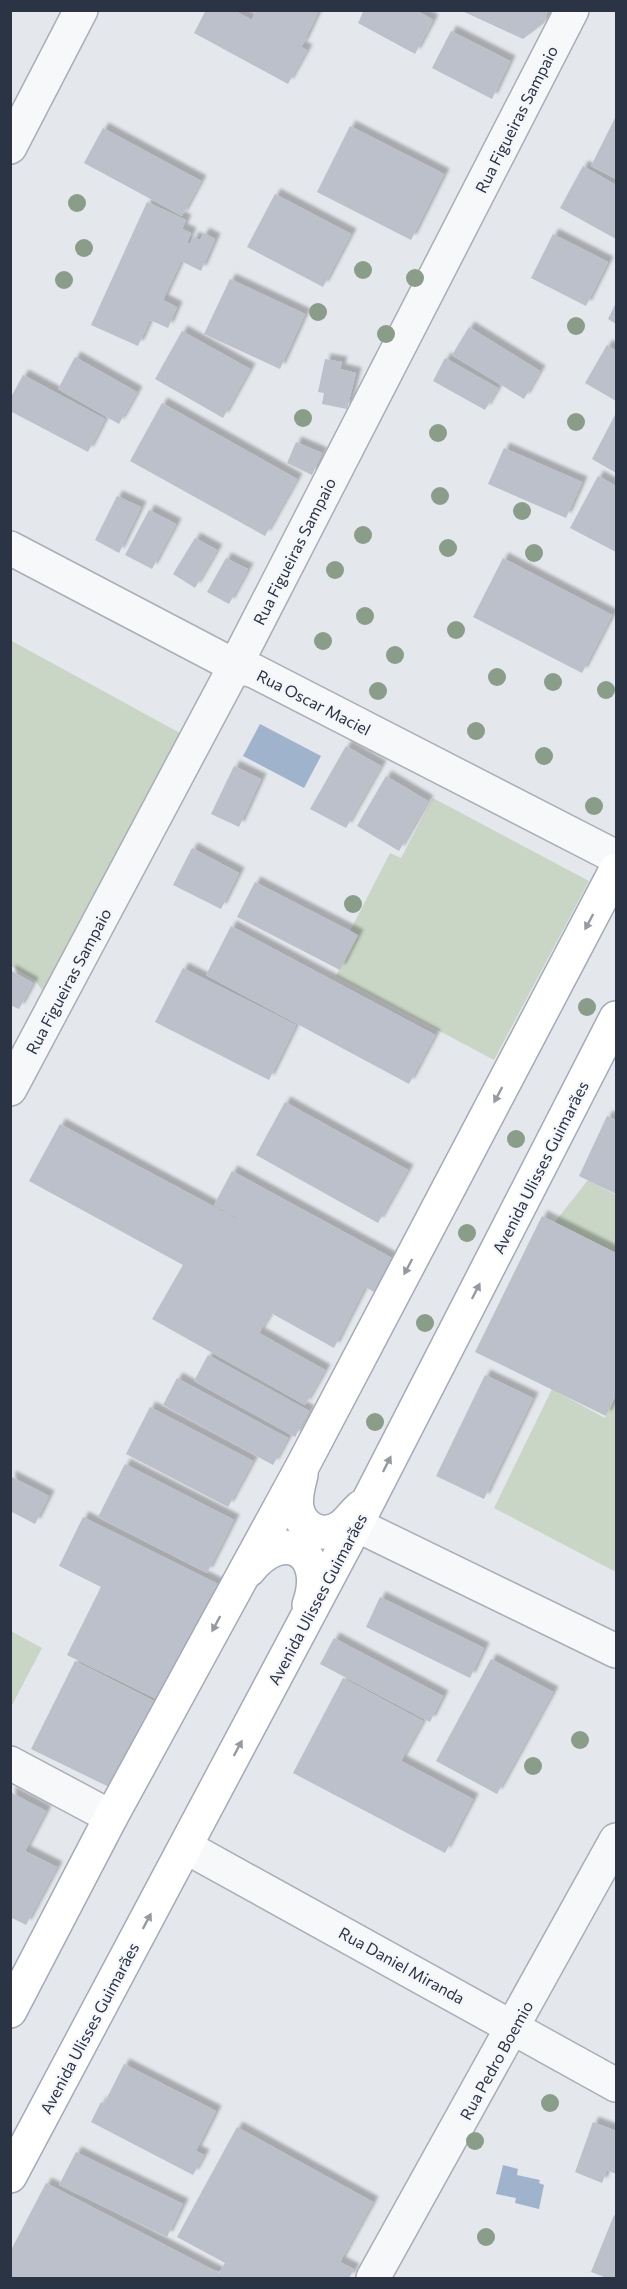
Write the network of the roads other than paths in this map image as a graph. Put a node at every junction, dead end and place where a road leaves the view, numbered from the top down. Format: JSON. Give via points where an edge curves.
{"nodes":[{"id":1,"x":81,"y":10,"type":"edge"},
{"id":2,"x":572,"y":10,"type":"edge"},
{"id":3,"x":10,"y":147,"type":"edge"},
{"id":4,"x":10,"y":548,"type":"edge"},
{"id":5,"x":235,"y":666,"type":"junction"},
{"id":6,"x":616,"y":857,"type":"edge"},
{"id":7,"x":616,"y":870,"type":"edge"},
{"id":8,"x":616,"y":1018,"type":"edge"},
{"id":9,"x":10,"y":1089,"type":"edge"},
{"id":10,"x":302,"y":1467,"type":"junction"},
{"id":11,"x":363,"y":1510,"type":"junction"},
{"id":12,"x":237,"y":1584,"type":"junction"},
{"id":13,"x":299,"y":1632,"type":"junction"},
{"id":14,"x":616,"y":1651,"type":"edge"},
{"id":15,"x":10,"y":1763,"type":"edge"},
{"id":16,"x":111,"y":1817,"type":"junction"},
{"id":17,"x":616,"y":1840,"type":"edge"},
{"id":18,"x":186,"y":1847,"type":"junction"},
{"id":19,"x":10,"y":2011,"type":"edge"},
{"id":20,"x":515,"y":2027,"type":"junction"},
{"id":21,"x":616,"y":2085,"type":"edge"},
{"id":22,"x":10,"y":2176,"type":"edge"},
{"id":23,"x":373,"y":2278,"type":"edge"}],
"edges":[{"from":1,"to":3,"type":"street"},
{"from":2,"to":5,"type":"street","name":"Rua Figueiras Sampaio"},
{"from":4,"to":5,"type":"street","name":"Rua Oscar Maciel"},
{"from":5,"to":6,"type":"street","name":"Rua Oscar Maciel","via":[[254,671]]},
{"from":5,"to":9,"type":"street","name":"Rua Figueiras Sampaio"},
{"from":7,"to":10,"type":"main road","one_way":true},
{"from":11,"to":8,"type":"main road","name":"Avenida Ulisses Guimarães","one_way":true},
{"from":10,"to":11,"type":"main road","via":[[297,1508],[302,1521],[315,1532],[327,1533],[341,1527]]},
{"from":10,"to":12,"type":"main road"},
{"from":11,"to":13,"type":"main road","name":"Avenida Ulisses Guimarães"},
{"from":11,"to":14,"type":"street","via":[[367,1530]]},
{"from":12,"to":13,"type":"main road","via":[[256,1561],[272,1550],[288,1547],[301,1552],[310,1560],[314,1575],[312,1596]]},
{"from":12,"to":16,"type":"main road","one_way":true},
{"from":18,"to":13,"type":"main road","name":"Avenida Ulisses Guimarães","one_way":true},
{"from":15,"to":16,"type":"street"},
{"from":16,"to":19,"type":"main road"},
{"from":17,"to":20,"type":"street","name":"Rua Pedro Boemio"},
{"from":18,"to":20,"type":"street","name":"Rua Daniel Miranda"},
{"from":22,"to":18,"type":"main road","name":"Avenida Ulisses Guimarães","one_way":true},
{"from":20,"to":21,"type":"street","name":"Rua Daniel Miranda"},
{"from":20,"to":23,"type":"street","name":"Rua Pedro Boemio"}]}
